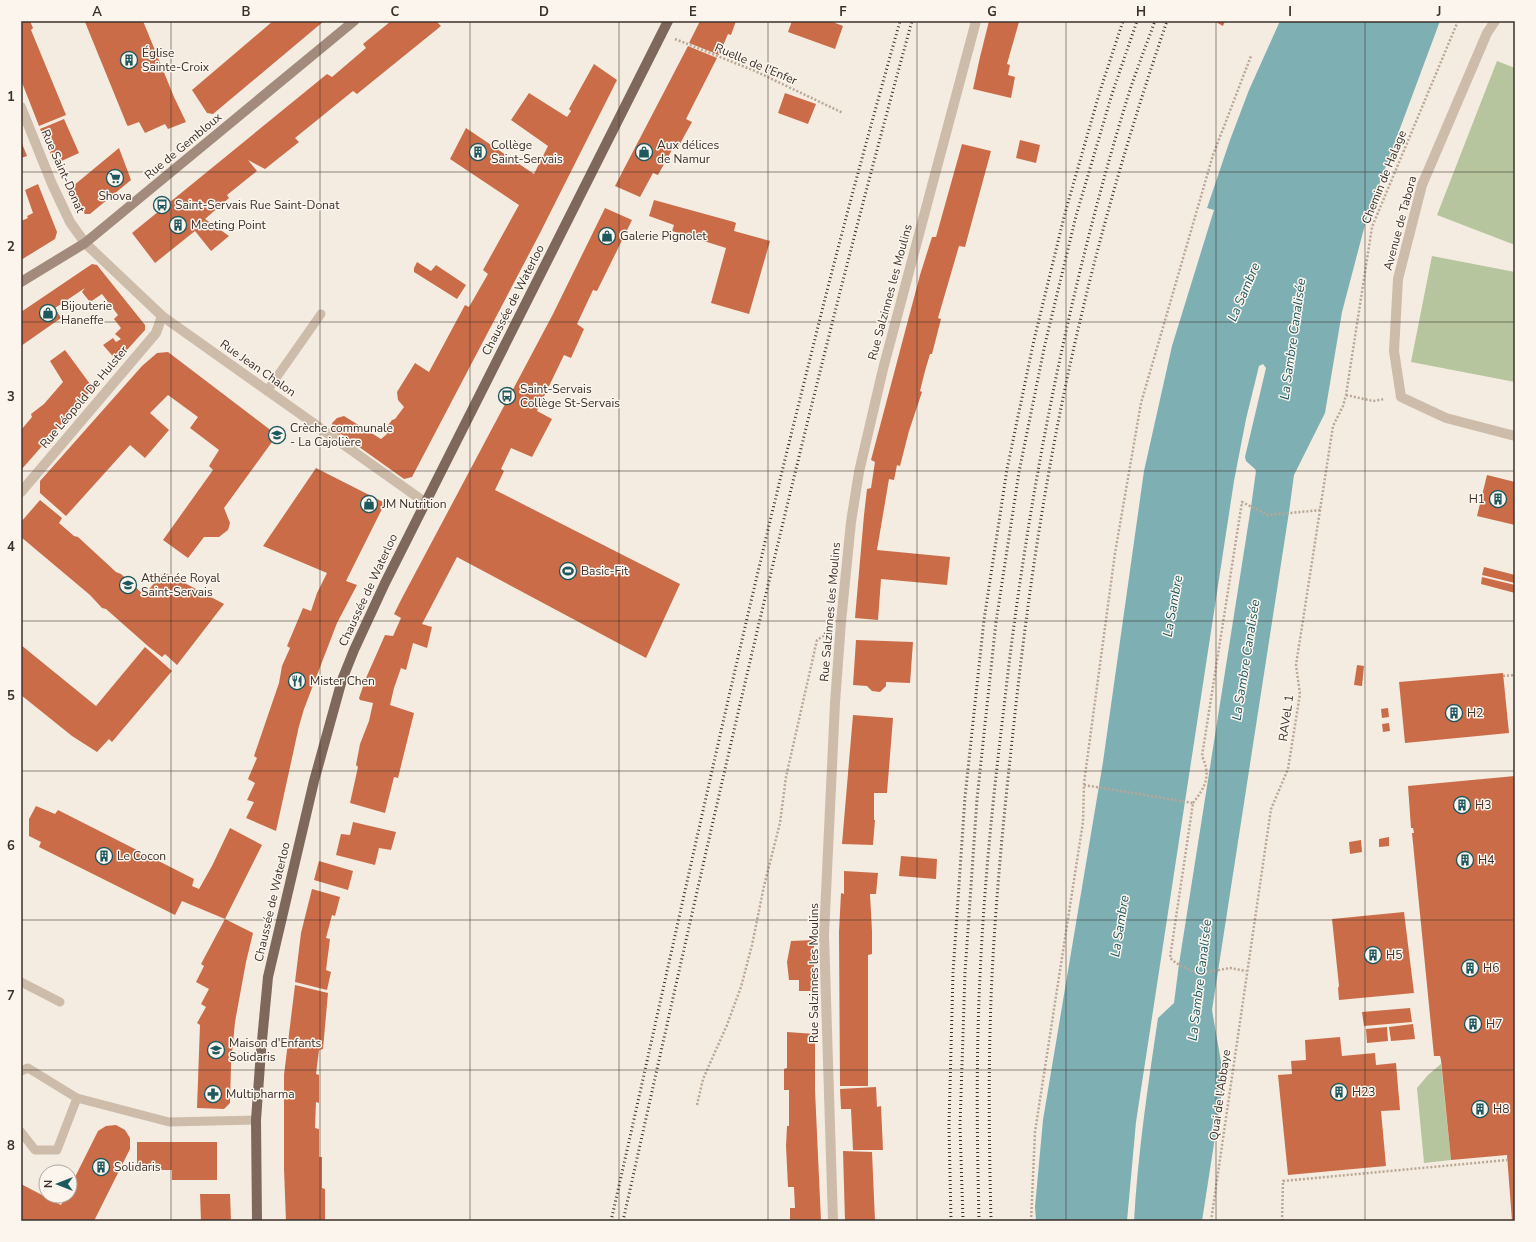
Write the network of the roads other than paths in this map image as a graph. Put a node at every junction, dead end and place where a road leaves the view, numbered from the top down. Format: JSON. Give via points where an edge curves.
{"nodes":[{"id":1,"x":354,"y":21,"type":"edge"},
{"id":2,"x":668,"y":21,"type":"edge"},
{"id":3,"x":976,"y":21,"type":"edge"},
{"id":4,"x":1494,"y":21,"type":"edge"},
{"id":5,"x":21,"y":107,"type":"edge"},
{"id":6,"x":85,"y":243,"type":"junction"},
{"id":7,"x":21,"y":282,"type":"edge"},
{"id":8,"x":321,"y":314,"type":"dead end"},
{"id":9,"x":162,"y":316,"type":"junction"},
{"id":10,"x":267,"y":391,"type":"junction"},
{"id":11,"x":1515,"y":436,"type":"edge"},
{"id":12,"x":21,"y":492,"type":"edge"},
{"id":13,"x":426,"y":503,"type":"junction"},
{"id":14,"x":21,"y":982,"type":"edge"},
{"id":15,"x":60,"y":1002,"type":"dead end"},
{"id":16,"x":21,"y":1071,"type":"edge"},
{"id":17,"x":77,"y":1098,"type":"junction"},
{"id":18,"x":256,"y":1120,"type":"junction"},
{"id":19,"x":21,"y":1132,"type":"edge"},
{"id":20,"x":257,"y":1221,"type":"edge"},
{"id":21,"x":833,"y":1221,"type":"edge"}],
"edges":[{"from":1,"to":6,"type":"main road","name":"Rue de Gembloux"},
{"from":2,"to":13,"type":"main road","name":"Chaussée de Waterloo"},
{"from":3,"to":21,"type":"street","name":"Rue Salzinnes les Moulins","via":[[883,370],[859,472],[851,522],[841,622],[824,935]]},
{"from":4,"to":11,"type":"street","name":"Avenue de Tabora","via":[[1422,185],[1398,278],[1394,351],[1401,398],[1446,418]]},
{"from":5,"to":6,"type":"street","name":"Rue Saint-Donat","via":[[52,184],[70,222]]},
{"from":6,"to":7,"type":"main road","name":"Rue de Gembloux"},
{"from":6,"to":9,"type":"street","name":"Rue Jean Chalon"},
{"from":8,"to":10,"type":"lane"},
{"from":9,"to":10,"type":"street","name":"Rue Jean Chalon"},
{"from":9,"to":12,"type":"street","name":"Rue Léopold De Hulster","via":[[156,333]]},
{"from":10,"to":13,"type":"street","name":"Rue Jean Chalon"},
{"from":13,"to":18,"type":"main road","name":"Chaussée de Waterloo","via":[[354,650],[342,680],[326,736],[268,977]]},
{"from":14,"to":15,"type":"lane"},
{"from":16,"to":17,"type":"lane","via":[[28,1068]]},
{"from":17,"to":18,"type":"lane","via":[[169,1122]]},
{"from":17,"to":19,"type":"lane","via":[[57,1150],[35,1150]]},
{"from":18,"to":20,"type":"main road","name":"Chaussée de Waterloo"}]}
